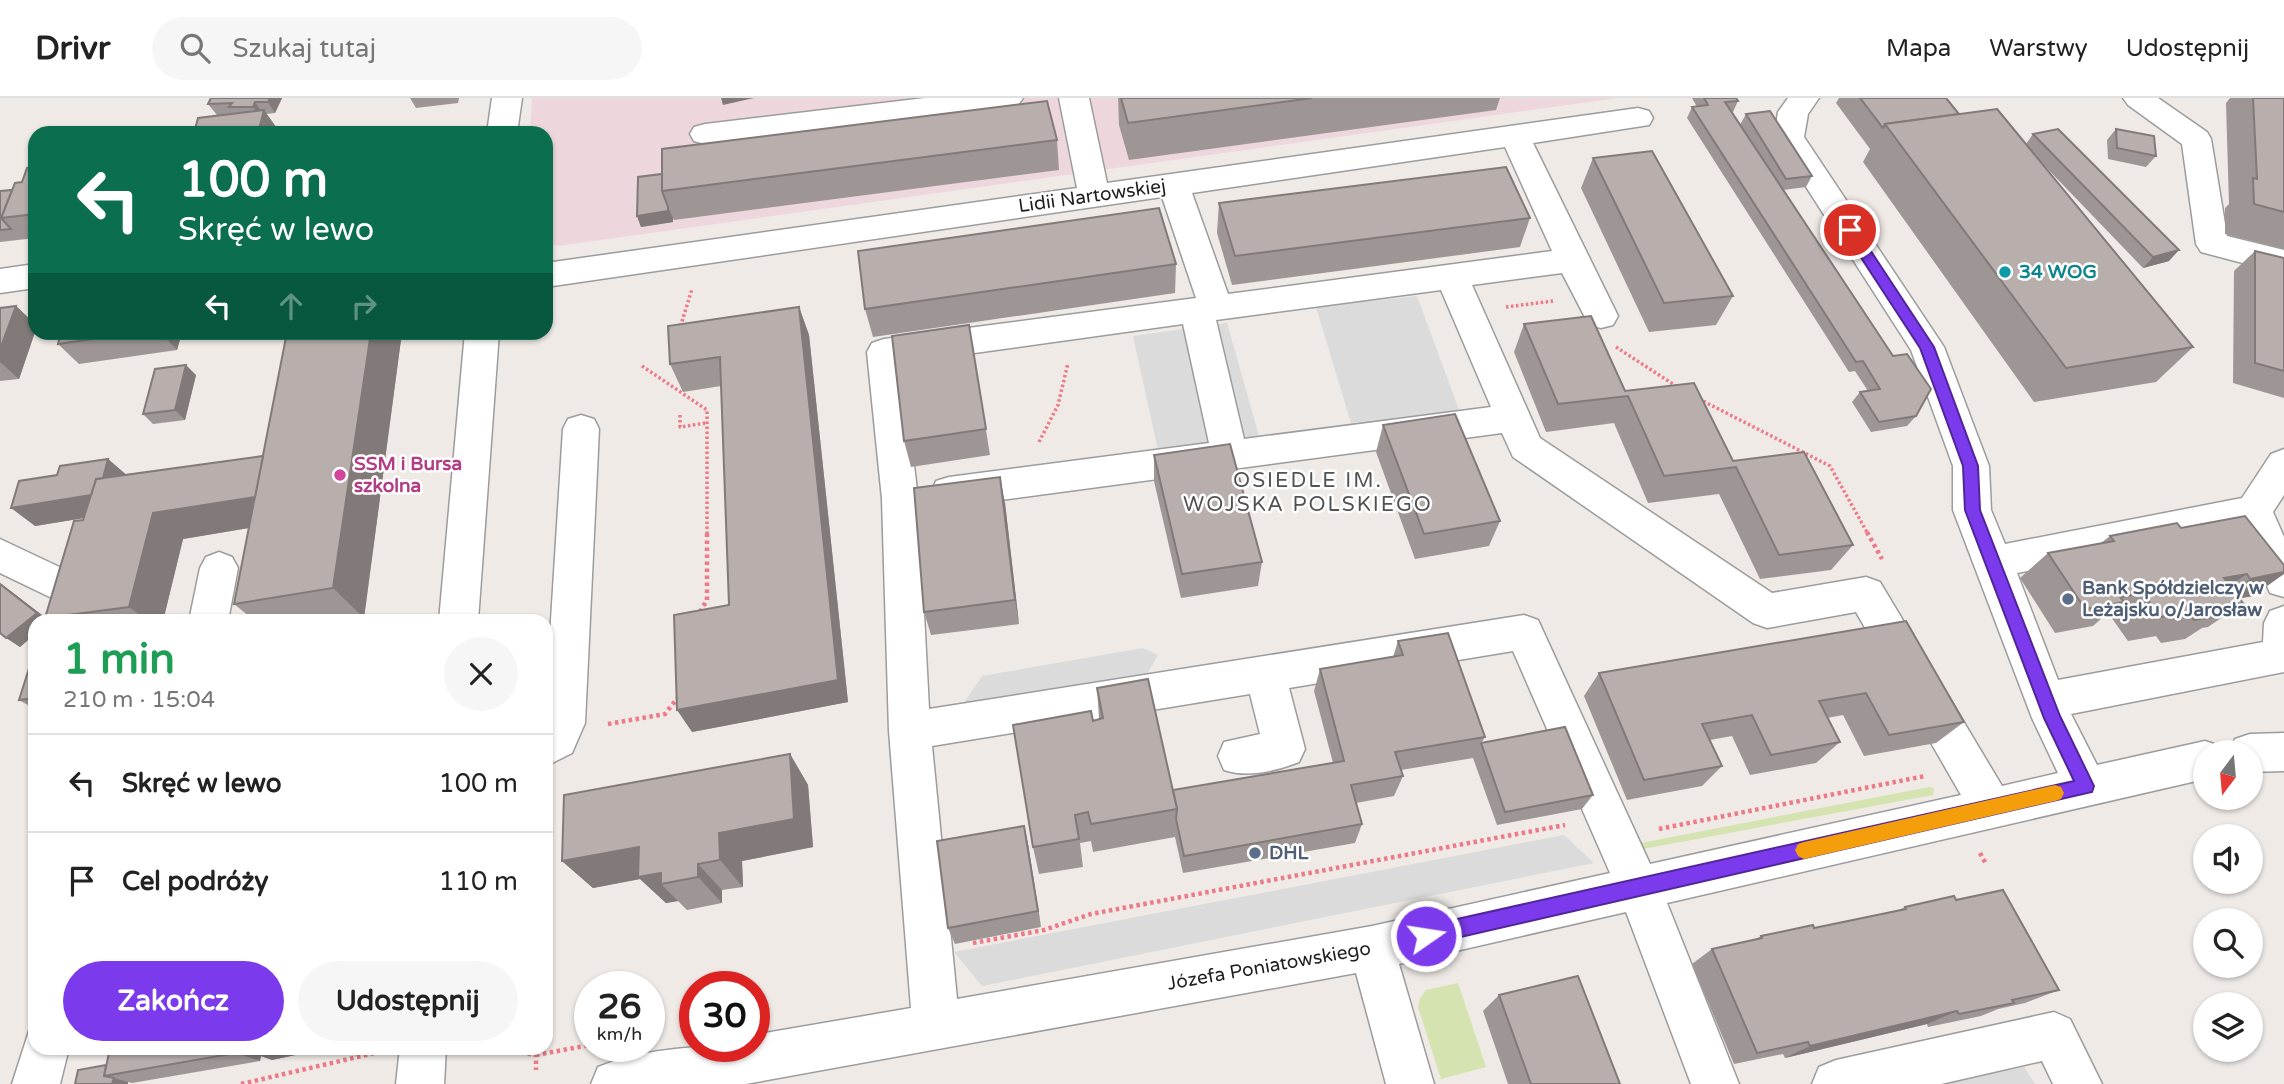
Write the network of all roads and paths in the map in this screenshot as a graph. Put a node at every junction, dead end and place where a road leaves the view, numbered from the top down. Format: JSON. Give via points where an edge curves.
{"nodes":[{"id":1,"x":507,"y":98,"type":"edge"},
{"id":2,"x":1006,"y":98,"type":"edge"},
{"id":3,"x":1074,"y":98,"type":"edge"},
{"id":4,"x":1804,"y":98,"type":"edge"},
{"id":5,"x":2138,"y":98,"type":"edge"},
{"id":6,"x":1638,"y":118,"type":"dead end"},
{"id":7,"x":503,"y":126,"type":"edge"},
{"id":8,"x":705,"y":134,"type":"dead end"},
{"id":9,"x":1514,"y":135,"type":"junction"},
{"id":10,"x":1174,"y":185,"type":"junction"},
{"id":11,"x":1094,"y":194,"type":"junction"},
{"id":12,"x":1572,"y":260,"type":"junction"},
{"id":13,"x":2284,"y":262,"type":"edge"},
{"id":14,"x":553,"y":274,"type":"edge"},
{"id":15,"x":28,"y":277,"type":"edge"},
{"id":16,"x":1452,"y":277,"type":"junction"},
{"id":17,"x":696,"y":280,"type":"dead end"},
{"id":18,"x":0,"y":281,"type":"edge"},
{"id":19,"x":1555,"y":301,"type":"dead end"},
{"id":20,"x":1501,"y":308,"type":"dead end"},
{"id":21,"x":1207,"y":310,"type":"junction"},
{"id":22,"x":1601,"y":316,"type":"joint"},
{"id":23,"x":1074,"y":327,"type":"junction"},
{"id":24,"x":679,"y":337,"type":"edge"},
{"id":25,"x":481,"y":340,"type":"edge"},
{"id":26,"x":642,"y":366,"type":"dead end"},
{"id":27,"x":678,"y":379,"type":"edge"},
{"id":28,"x":678,"y":391,"type":"junction"},
{"id":29,"x":1686,"y":392,"type":"edge"},
{"id":30,"x":1692,"y":396,"type":"edge"},
{"id":31,"x":680,"y":415,"type":"dead end"},
{"id":32,"x":1513,"y":418,"type":"junction"},
{"id":33,"x":706,"y":423,"type":"junction"},
{"id":34,"x":581,"y":429,"type":"dead end"},
{"id":35,"x":1230,"y":455,"type":"junction"},
{"id":36,"x":2284,"y":464,"type":"edge"},
{"id":37,"x":1012,"y":484,"type":"junction"},
{"id":38,"x":706,"y":487,"type":"junction"},
{"id":39,"x":699,"y":488,"type":"dead end"},
{"id":40,"x":900,"y":499,"type":"junction"},
{"id":41,"x":2254,"y":511,"type":"junction"},
{"id":42,"x":0,"y":555,"type":"edge"},
{"id":43,"x":1994,"y":562,"type":"junction"},
{"id":44,"x":707,"y":567,"type":"junction"},
{"id":45,"x":219,"y":568,"type":"dead end"},
{"id":46,"x":699,"y":568,"type":"dead end"},
{"id":47,"x":2284,"y":581,"type":"edge"},
{"id":48,"x":56,"y":584,"type":"edge"},
{"id":49,"x":1866,"y":594,"type":"junction"},
{"id":50,"x":209,"y":614,"type":"edge"},
{"id":51,"x":459,"y":614,"type":"edge"},
{"id":52,"x":694,"y":621,"type":"edge"},
{"id":53,"x":2284,"y":623,"type":"edge"},
{"id":54,"x":1265,"y":674,"type":"junction"},
{"id":55,"x":684,"y":691,"type":"edge"},
{"id":56,"x":2046,"y":701,"type":"junction"},
{"id":57,"x":910,"y":731,"type":"junction"},
{"id":58,"x":554,"y":739,"type":"edge"},
{"id":59,"x":2284,"y":752,"type":"edge"},
{"id":60,"x":2263,"y":753,"type":"edge"},
{"id":61,"x":1239,"y":757,"type":"dead end"},
{"id":62,"x":2193,"y":763,"type":"edge"},
{"id":63,"x":1936,"y":774,"type":"dead end"},
{"id":64,"x":2086,"y":786,"type":"junction"},
{"id":65,"x":1991,"y":807,"type":"junction"},
{"id":66,"x":1614,"y":832,"type":"junction"},
{"id":67,"x":1639,"y":888,"type":"junction"},
{"id":68,"x":1372,"y":948,"type":"junction"},
{"id":69,"x":931,"y":968,"type":"junction"},
{"id":70,"x":936,"y":1026,"type":"junction"},
{"id":71,"x":574,"y":1048,"type":"edge"},
{"id":72,"x":553,"y":1052,"type":"edge"},
{"id":73,"x":44,"y":1055,"type":"edge"},
{"id":74,"x":376,"y":1055,"type":"edge"},
{"id":75,"x":407,"y":1055,"type":"edge"},
{"id":76,"x":536,"y":1055,"type":"edge"},
{"id":77,"x":536,"y":1070,"type":"dead end"},
{"id":78,"x":36,"y":1084,"type":"edge"},
{"id":79,"x":241,"y":1084,"type":"edge"},
{"id":80,"x":420,"y":1084,"type":"edge"},
{"id":81,"x":615,"y":1084,"type":"edge"},
{"id":82,"x":1410,"y":1084,"type":"edge"},
{"id":83,"x":1715,"y":1084,"type":"edge"},
{"id":84,"x":1836,"y":1084,"type":"edge"},
{"id":85,"x":2078,"y":1084,"type":"edge"}],
"edges":[{"from":1,"to":7,"type":"street"},
{"from":2,"to":8,"type":"street"},
{"from":3,"to":11,"type":"street"},
{"from":4,"to":43,"type":"street","via":[[1793,112],[1789,137],[1927,347],[1971,466],[1972,510]]},
{"from":5,"to":13,"type":"street","via":[[2196,139],[2212,244]]},
{"from":6,"to":9,"type":"street","name":"Lidii Nartowskiej"},
{"from":9,"to":10,"type":"street","name":"Lidii Nartowskiej"},
{"from":9,"to":12,"type":"street"},
{"from":10,"to":11,"type":"street","name":"Lidii Nartowskiej"},
{"from":10,"to":21,"type":"street"},
{"from":11,"to":14,"type":"street","name":"Lidii Nartowskiej"},
{"from":12,"to":16,"type":"street"},
{"from":12,"to":22,"type":"street"},
{"from":15,"to":18,"type":"street"},
{"from":16,"to":21,"type":"street"},
{"from":16,"to":32,"type":"street"},
{"from":17,"to":24,"type":"path","via":[[679,324]]},
{"from":19,"to":20,"type":"path"},
{"from":21,"to":23,"type":"street"},
{"from":21,"to":35,"type":"street"},
{"from":22,"to":29,"type":"path","via":[[1600,322],[1618,348]]},
{"from":23,"to":37,"type":"path","via":[[1058,405]]},
{"from":23,"to":40,"type":"street","via":[[884,352]]},
{"from":25,"to":51,"type":"street"},
{"from":26,"to":28,"type":"path"},
{"from":27,"to":28,"type":"path"},
{"from":28,"to":33,"type":"path","via":[[707,410]]},
{"from":30,"to":49,"type":"path","via":[[1830,466],[1893,579]]},
{"from":31,"to":33,"type":"path","via":[[680,427]]},
{"from":32,"to":35,"type":"street"},
{"from":32,"to":49,"type":"street","via":[[1526,447],[1767,611]]},
{"from":33,"to":38,"type":"path"},
{"from":34,"to":58,"type":"street"},
{"from":35,"to":37,"type":"street"},
{"from":36,"to":41,"type":"street"},
{"from":37,"to":40,"type":"street"},
{"from":38,"to":39,"type":"path"},
{"from":38,"to":44,"type":"path"},
{"from":40,"to":57,"type":"street"},
{"from":41,"to":43,"type":"street"},
{"from":41,"to":47,"type":"street"},
{"from":42,"to":48,"type":"street"},
{"from":43,"to":56,"type":"street"},
{"from":44,"to":46,"type":"path"},
{"from":44,"to":52,"type":"path","via":[[707,600]]},
{"from":45,"to":50,"type":"street"},
{"from":49,"to":65,"type":"street"},
{"from":53,"to":56,"type":"street","via":[[2281,656]]},
{"from":54,"to":57,"type":"street"},
{"from":54,"to":61,"type":"street","via":[[1284,749]]},
{"from":54,"to":66,"type":"street","via":[[1524,632]]},
{"from":55,"to":58,"type":"path","via":[[664,714]]},
{"from":56,"to":64,"type":"street"},
{"from":57,"to":69,"type":"street"},
{"from":59,"to":60,"type":"street"},
{"from":62,"to":64,"type":"street","name":"Józefa Poniatowskiego"},
{"from":63,"to":66,"type":"path","via":[[1630,834]]},
{"from":64,"to":65,"type":"street","name":"Józefa Poniatowskiego"},
{"from":65,"to":67,"type":"street","name":"Józefa Poniatowskiego"},
{"from":66,"to":67,"type":"street"},
{"from":66,"to":69,"type":"path","via":[[1597,819],[1091,914],[1044,930],[948,948]]},
{"from":67,"to":68,"type":"street","name":"Józefa Poniatowskiego"},
{"from":67,"to":83,"type":"street"},
{"from":68,"to":70,"type":"street","name":"Józefa Poniatowskiego"},
{"from":68,"to":82,"type":"street"},
{"from":69,"to":70,"type":"street"},
{"from":70,"to":81,"type":"street","name":"Józefa Poniatowskiego"},
{"from":71,"to":72,"type":"path"},
{"from":73,"to":78,"type":"street"},
{"from":74,"to":79,"type":"path"},
{"from":75,"to":80,"type":"street"},
{"from":76,"to":77,"type":"path"},
{"from":84,"to":85,"type":"street","via":[[2054,1035]]}]}
